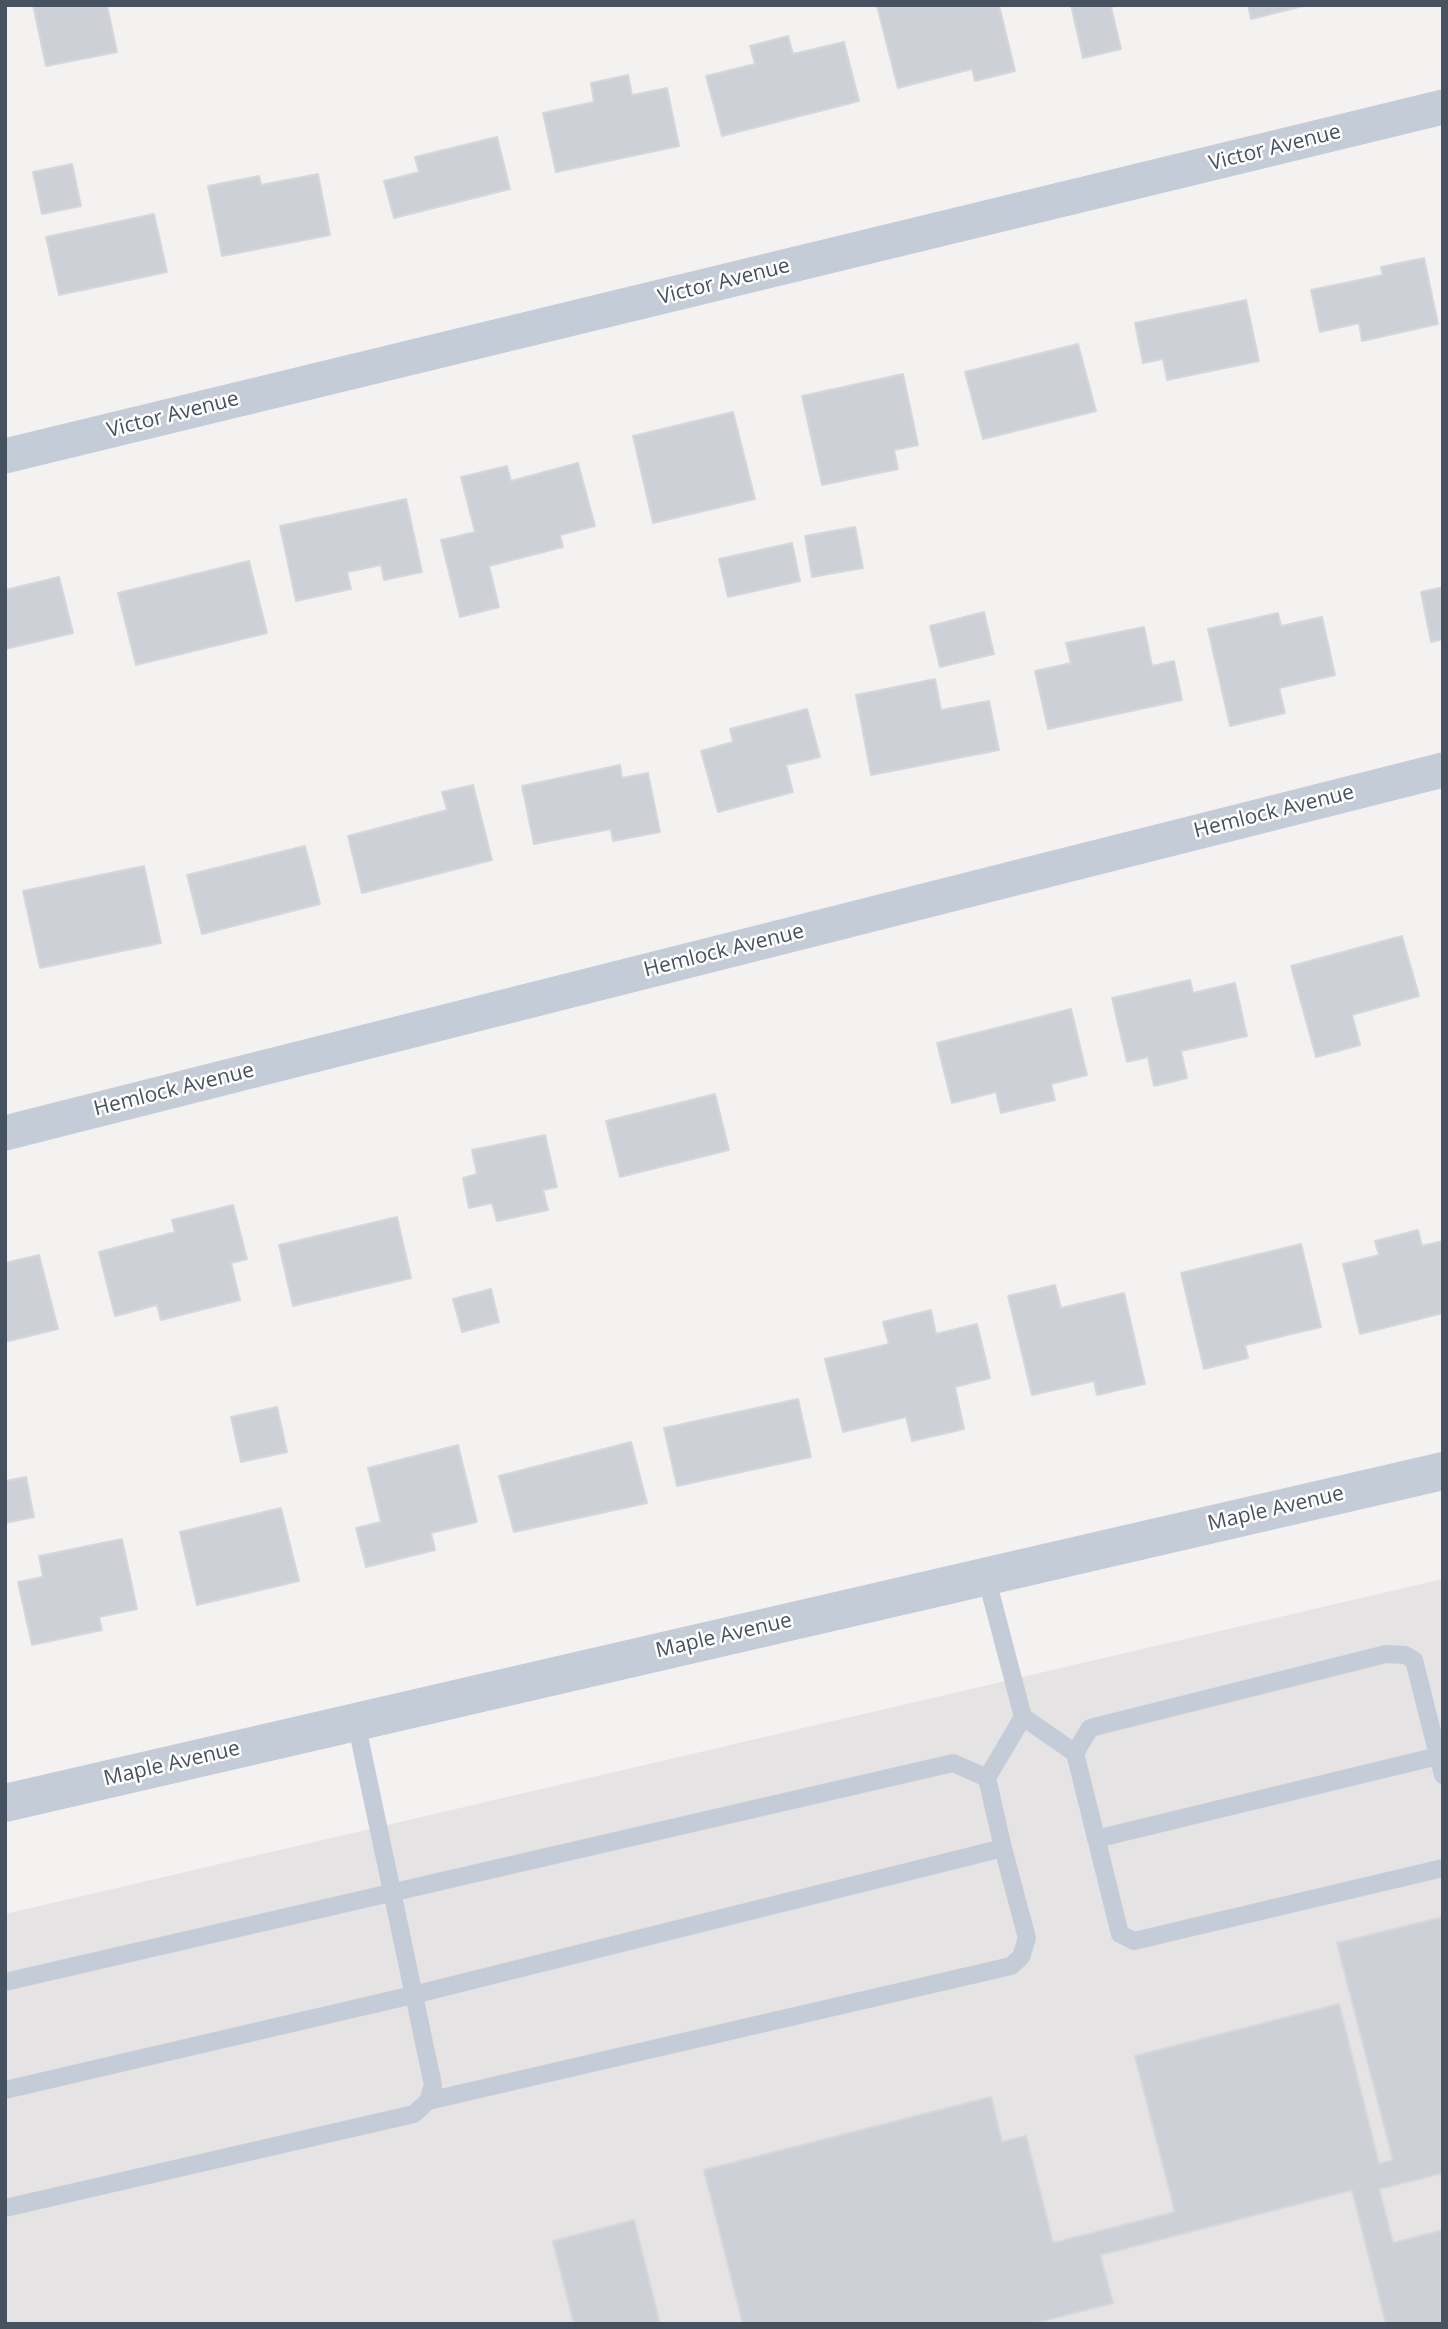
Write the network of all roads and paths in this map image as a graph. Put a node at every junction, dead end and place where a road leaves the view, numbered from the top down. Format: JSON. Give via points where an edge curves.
{"nodes":[{"id":1,"x":1443,"y":107,"type":"edge"},
{"id":2,"x":5,"y":456,"type":"edge"},
{"id":3,"x":1443,"y":770,"type":"edge"},
{"id":4,"x":5,"y":1133,"type":"edge"},
{"id":5,"x":1443,"y":1471,"type":"edge"},
{"id":6,"x":986,"y":1576,"type":"junction"},
{"id":7,"x":1023,"y":1717,"type":"junction"},
{"id":8,"x":356,"y":1722,"type":"junction"},
{"id":9,"x":1075,"y":1753,"type":"junction"},
{"id":10,"x":1438,"y":1756,"type":"junction"},
{"id":11,"x":1443,"y":1775,"type":"edge"},
{"id":12,"x":987,"y":1778,"type":"junction"},
{"id":13,"x":5,"y":1803,"type":"edge"},
{"id":14,"x":1096,"y":1839,"type":"junction"},
{"id":15,"x":1003,"y":1848,"type":"junction"},
{"id":16,"x":1443,"y":1868,"type":"edge"},
{"id":17,"x":390,"y":1893,"type":"junction"},
{"id":18,"x":5,"y":1982,"type":"edge"},
{"id":19,"x":413,"y":1995,"type":"junction"},
{"id":20,"x":5,"y":2091,"type":"edge"},
{"id":21,"x":428,"y":2101,"type":"junction"},
{"id":22,"x":5,"y":2208,"type":"edge"}],
"edges":[{"from":1,"to":2,"type":"street","name":"Victor Avenue"},
{"from":3,"to":4,"type":"street","name":"Hemlock Avenue"},
{"from":5,"to":6,"type":"street","name":"Maple Avenue"},
{"from":6,"to":7,"type":"lane"},
{"from":6,"to":8,"type":"street","name":"Maple Avenue"},
{"from":7,"to":9,"type":"lane"},
{"from":7,"to":12,"type":"lane"},
{"from":8,"to":13,"type":"street","name":"Maple Avenue"},
{"from":8,"to":17,"type":"lane"},
{"from":9,"to":10,"type":"lane","via":[[1090,1728],[1386,1654],[1414,1660]]},
{"from":9,"to":14,"type":"lane"},
{"from":10,"to":11,"type":"lane"},
{"from":10,"to":14,"type":"lane"},
{"from":12,"to":15,"type":"lane"},
{"from":12,"to":17,"type":"lane","via":[[953,1763]]},
{"from":14,"to":16,"type":"lane","via":[[1120,1934],[1134,1941]]},
{"from":15,"to":19,"type":"lane"},
{"from":15,"to":21,"type":"lane","via":[[1027,1938],[1021,1957],[1011,1966]]},
{"from":17,"to":18,"type":"lane"},
{"from":17,"to":19,"type":"lane"},
{"from":19,"to":20,"type":"lane"},
{"from":19,"to":21,"type":"lane","via":[[433,2085]]},
{"from":21,"to":22,"type":"lane","via":[[414,2114]]}]}
